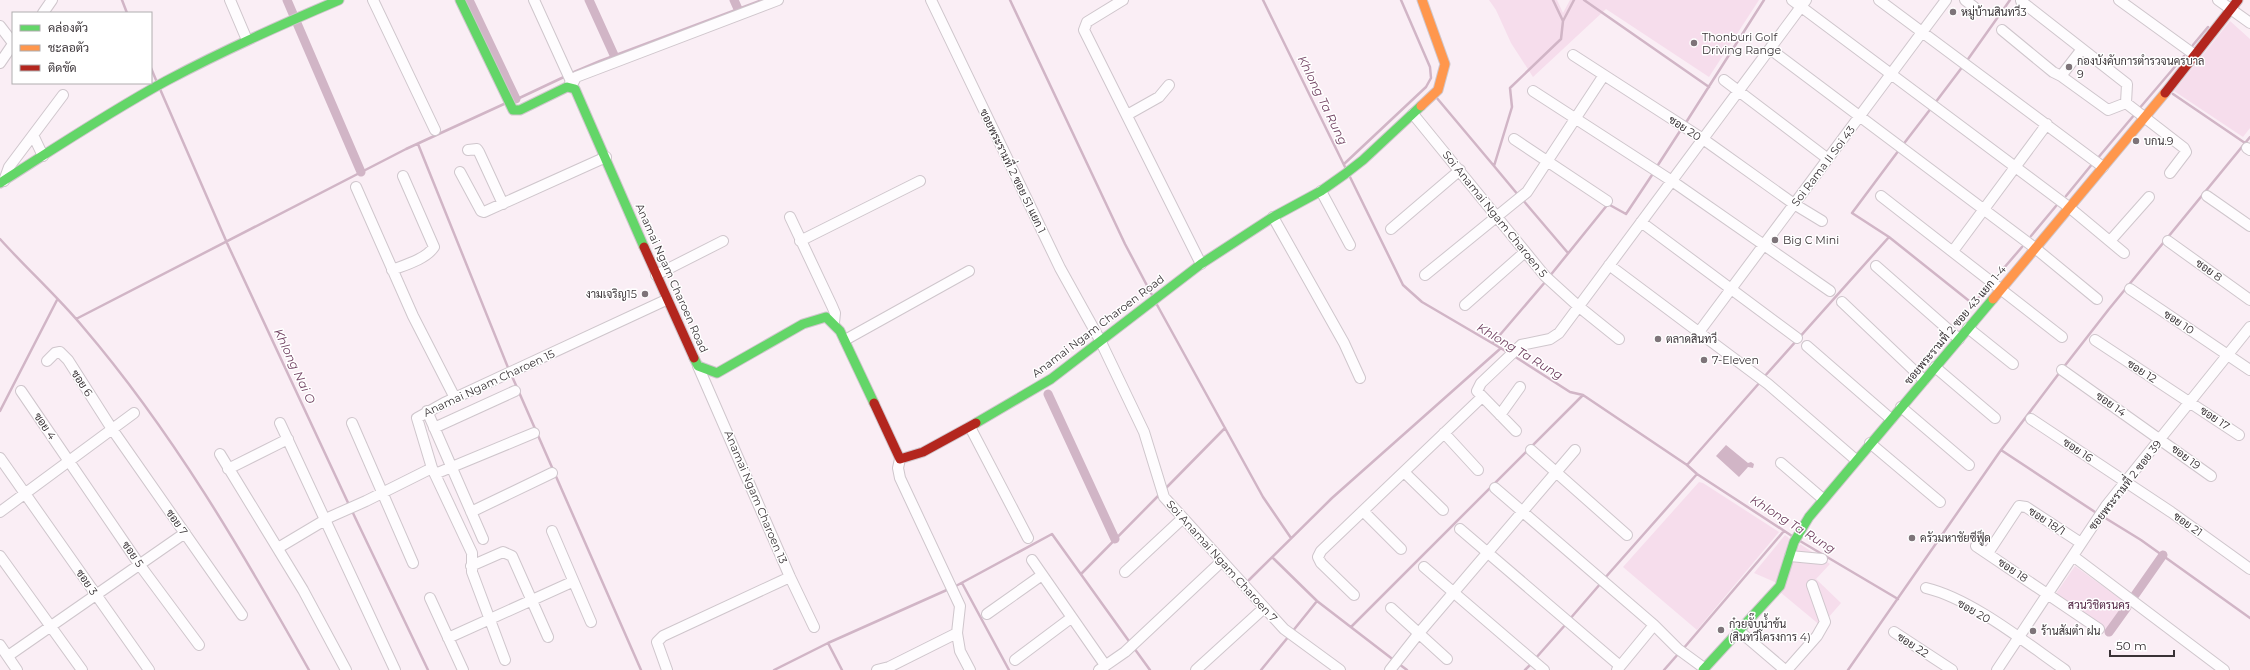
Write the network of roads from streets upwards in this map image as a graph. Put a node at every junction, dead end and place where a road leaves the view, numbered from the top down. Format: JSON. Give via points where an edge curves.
{"nodes":[{"id":1,"x":52,"y":0,"type":"edge"},
{"id":2,"x":230,"y":0,"type":"edge"},
{"id":3,"x":339,"y":0,"type":"edge"},
{"id":4,"x":373,"y":0,"type":"edge"},
{"id":5,"x":460,"y":0,"type":"edge"},
{"id":6,"x":534,"y":0,"type":"edge"},
{"id":7,"x":778,"y":0,"type":"edge"},
{"id":8,"x":931,"y":0,"type":"edge"},
{"id":9,"x":1123,"y":0,"type":"edge"},
{"id":10,"x":1422,"y":0,"type":"edge"},
{"id":11,"x":1792,"y":0,"type":"edge"},
{"id":12,"x":1879,"y":0,"type":"edge"},
{"id":13,"x":1946,"y":0,"type":"edge"},
{"id":14,"x":1965,"y":0,"type":"edge"},
{"id":15,"x":2218,"y":0,"type":"edge"},
{"id":16,"x":2238,"y":0,"type":"edge"},
{"id":17,"x":2021,"y":1,"type":"dead end"},
{"id":18,"x":2126,"y":2,"type":"edge"},
{"id":19,"x":1804,"y":3,"type":"edge"},
{"id":20,"x":1974,"y":7,"type":"dead end"},
{"id":21,"x":2231,"y":9,"type":"junction"},
{"id":22,"x":44,"y":12,"type":"edge"},
{"id":23,"x":2250,"y":23,"type":"edge"},
{"id":24,"x":0,"y":26,"type":"edge"},
{"id":25,"x":2002,"y":30,"type":"dead end"},
{"id":26,"x":1922,"y":32,"type":"junction"},
{"id":27,"x":247,"y":40,"type":"junction"},
{"id":28,"x":12,"y":43,"type":"edge"},
{"id":29,"x":12,"y":45,"type":"edge"},
{"id":30,"x":1770,"y":49,"type":"junction"},
{"id":31,"x":2082,"y":49,"type":"junction"},
{"id":32,"x":1573,"y":55,"type":"dead end"},
{"id":33,"x":2195,"y":55,"type":"junction"},
{"id":34,"x":0,"y":63,"type":"edge"},
{"id":35,"x":1604,"y":75,"type":"junction"},
{"id":36,"x":1890,"y":75,"type":"junction"},
{"id":37,"x":2061,"y":76,"type":"junction"},
{"id":38,"x":1724,"y":80,"type":"dead end"},
{"id":39,"x":1169,"y":85,"type":"dead end"},
{"id":40,"x":571,"y":87,"type":"junction"},
{"id":41,"x":1533,"y":91,"type":"dead end"},
{"id":42,"x":1739,"y":91,"type":"junction"},
{"id":43,"x":63,"y":95,"type":"dead end"},
{"id":44,"x":2126,"y":103,"type":"junction"},
{"id":45,"x":1413,"y":114,"type":"junction"},
{"id":46,"x":1127,"y":115,"type":"junction"},
{"id":47,"x":1860,"y":116,"type":"junction"},
{"id":48,"x":1576,"y":119,"type":"junction"},
{"id":49,"x":2145,"y":119,"type":"junction"},
{"id":50,"x":2047,"y":124,"type":"junction"},
{"id":51,"x":435,"y":130,"type":"dead end"},
{"id":52,"x":33,"y":135,"type":"junction"},
{"id":53,"x":1514,"y":139,"type":"dead end"},
{"id":54,"x":1703,"y":139,"type":"junction"},
{"id":55,"x":468,"y":150,"type":"dead end"},
{"id":56,"x":43,"y":156,"type":"junction"},
{"id":57,"x":606,"y":158,"type":"junction"},
{"id":58,"x":1828,"y":159,"type":"junction"},
{"id":59,"x":1548,"y":163,"type":"junction"},
{"id":60,"x":2016,"y":167,"type":"junction"},
{"id":61,"x":2103,"y":167,"type":"junction"},
{"id":62,"x":1460,"y":170,"type":"junction"},
{"id":63,"x":460,"y":172,"type":"dead end"},
{"id":64,"x":2170,"y":173,"type":"dead end"},
{"id":65,"x":403,"y":176,"type":"dead end"},
{"id":66,"x":920,"y":181,"type":"dead end"},
{"id":67,"x":1672,"y":181,"type":"junction"},
{"id":68,"x":2,"y":182,"type":"edge"},
{"id":69,"x":356,"y":187,"type":"dead end"},
{"id":70,"x":1322,"y":191,"type":"junction"},
{"id":71,"x":1881,"y":196,"type":"dead end"},
{"id":72,"x":2207,"y":196,"type":"dead end"},
{"id":73,"x":2149,"y":197,"type":"dead end"},
{"id":74,"x":1607,"y":201,"type":"dead end"},
{"id":75,"x":502,"y":204,"type":"junction"},
{"id":76,"x":1794,"y":204,"type":"junction"},
{"id":77,"x":2070,"y":208,"type":"junction"},
{"id":78,"x":1984,"y":209,"type":"junction"},
{"id":79,"x":790,"y":217,"type":"dead end"},
{"id":80,"x":1273,"y":217,"type":"junction"},
{"id":81,"x":1497,"y":218,"type":"junction"},
{"id":82,"x":1822,"y":220,"type":"dead end"},
{"id":83,"x":1642,"y":222,"type":"junction"},
{"id":84,"x":2250,"y":226,"type":"edge"},
{"id":85,"x":1391,"y":229,"type":"dead end"},
{"id":86,"x":723,"y":241,"type":"dead end"},
{"id":87,"x":800,"y":241,"type":"junction"},
{"id":88,"x":2110,"y":241,"type":"junction"},
{"id":89,"x":2168,"y":241,"type":"dead end"},
{"id":90,"x":1350,"y":245,"type":"dead end"},
{"id":91,"x":1764,"y":246,"type":"junction"},
{"id":92,"x":2035,"y":248,"type":"junction"},
{"id":93,"x":1953,"y":251,"type":"junction"},
{"id":94,"x":1525,"y":252,"type":"junction"},
{"id":95,"x":2124,"y":253,"type":"dead end"},
{"id":96,"x":1201,"y":264,"type":"junction"},
{"id":97,"x":1610,"y":265,"type":"junction"},
{"id":98,"x":1876,"y":266,"type":"dead end"},
{"id":99,"x":392,"y":270,"type":"junction"},
{"id":100,"x":969,"y":271,"type":"dead end"},
{"id":101,"x":656,"y":275,"type":"junction"},
{"id":102,"x":1425,"y":275,"type":"dead end"},
{"id":103,"x":2002,"y":288,"type":"junction"},
{"id":104,"x":1731,"y":289,"type":"junction"},
{"id":105,"x":2130,"y":289,"type":"dead end"},
{"id":106,"x":1830,"y":291,"type":"dead end"},
{"id":107,"x":2097,"y":299,"type":"dead end"},
{"id":108,"x":666,"y":300,"type":"junction"},
{"id":109,"x":2250,"y":300,"type":"edge"},
{"id":110,"x":1842,"y":302,"type":"dead end"},
{"id":111,"x":1465,"y":305,"type":"dead end"},
{"id":112,"x":1578,"y":306,"type":"junction"},
{"id":113,"x":834,"y":323,"type":"junction"},
{"id":114,"x":2250,"y":327,"type":"edge"},
{"id":115,"x":1968,"y":328,"type":"junction"},
{"id":116,"x":1700,"y":332,"type":"junction"},
{"id":117,"x":2062,"y":337,"type":"dead end"},
{"id":118,"x":1797,"y":338,"type":"dead end"},
{"id":119,"x":1618,"y":339,"type":"dead end"},
{"id":120,"x":1959,"y":339,"type":"junction"},
{"id":121,"x":845,"y":340,"type":"junction"},
{"id":122,"x":1100,"y":340,"type":"junction"},
{"id":123,"x":2095,"y":340,"type":"dead end"},
{"id":124,"x":1807,"y":346,"type":"dead end"},
{"id":125,"x":2228,"y":355,"type":"junction"},
{"id":126,"x":47,"y":361,"type":"dead end"},
{"id":127,"x":2013,"y":364,"type":"dead end"},
{"id":128,"x":698,"y":366,"type":"junction"},
{"id":129,"x":1935,"y":367,"type":"junction"},
{"id":130,"x":2062,"y":370,"type":"dead end"},
{"id":131,"x":2250,"y":370,"type":"edge"},
{"id":132,"x":1360,"y":378,"type":"dead end"},
{"id":133,"x":1924,"y":380,"type":"junction"},
{"id":134,"x":1520,"y":387,"type":"dead end"},
{"id":135,"x":21,"y":391,"type":"dead end"},
{"id":136,"x":516,"y":391,"type":"dead end"},
{"id":137,"x":1482,"y":397,"type":"junction"},
{"id":138,"x":455,"y":398,"type":"junction"},
{"id":139,"x":2190,"y":402,"type":"junction"},
{"id":140,"x":1901,"y":407,"type":"junction"},
{"id":141,"x":427,"y":411,"type":"junction"},
{"id":142,"x":134,"y":413,"type":"dead end"},
{"id":143,"x":1500,"y":415,"type":"junction"},
{"id":144,"x":1995,"y":418,"type":"dead end"},
{"id":145,"x":2031,"y":419,"type":"dead end"},
{"id":146,"x":1890,"y":420,"type":"junction"},
{"id":147,"x":280,"y":424,"type":"dead end"},
{"id":148,"x":352,"y":424,"type":"dead end"},
{"id":149,"x":970,"y":427,"type":"junction"},
{"id":150,"x":434,"y":428,"type":"junction"},
{"id":151,"x":112,"y":429,"type":"junction"},
{"id":152,"x":1516,"y":431,"type":"dead end"},
{"id":153,"x":534,"y":433,"type":"dead end"},
{"id":154,"x":1444,"y":433,"type":"junction"},
{"id":155,"x":2239,"y":435,"type":"dead end"},
{"id":156,"x":288,"y":439,"type":"junction"},
{"id":157,"x":2160,"y":439,"type":"junction"},
{"id":158,"x":1870,"y":443,"type":"junction"},
{"id":159,"x":1531,"y":450,"type":"dead end"},
{"id":160,"x":1575,"y":450,"type":"dead end"},
{"id":161,"x":220,"y":454,"type":"dead end"},
{"id":162,"x":0,"y":458,"type":"edge"},
{"id":163,"x":900,"y":458,"type":"junction"},
{"id":164,"x":1856,"y":460,"type":"junction"},
{"id":165,"x":69,"y":461,"type":"junction"},
{"id":166,"x":1781,"y":463,"type":"dead end"},
{"id":167,"x":1969,"y":465,"type":"dead end"},
{"id":168,"x":452,"y":467,"type":"junction"},
{"id":169,"x":228,"y":468,"type":"junction"},
{"id":170,"x":1478,"y":470,"type":"dead end"},
{"id":171,"x":433,"y":471,"type":"junction"},
{"id":172,"x":552,"y":472,"type":"dead end"},
{"id":173,"x":1404,"y":472,"type":"junction"},
{"id":174,"x":1557,"y":473,"type":"junction"},
{"id":175,"x":2211,"y":476,"type":"dead end"},
{"id":176,"x":2126,"y":482,"type":"junction"},
{"id":177,"x":1495,"y":488,"type":"dead end"},
{"id":178,"x":26,"y":493,"type":"junction"},
{"id":179,"x":382,"y":493,"type":"junction"},
{"id":180,"x":1823,"y":499,"type":"junction"},
{"id":181,"x":1940,"y":502,"type":"dead end"},
{"id":182,"x":1443,"y":510,"type":"dead end"},
{"id":183,"x":1363,"y":511,"type":"junction"},
{"id":184,"x":0,"y":512,"type":"edge"},
{"id":185,"x":471,"y":512,"type":"junction"},
{"id":186,"x":1522,"y":513,"type":"junction"},
{"id":187,"x":1183,"y":518,"type":"junction"},
{"id":188,"x":325,"y":520,"type":"junction"},
{"id":189,"x":1460,"y":529,"type":"dead end"},
{"id":190,"x":552,"y":531,"type":"dead end"},
{"id":191,"x":184,"y":533,"type":"junction"},
{"id":192,"x":1627,"y":535,"type":"dead end"},
{"id":193,"x":1028,"y":538,"type":"dead end"},
{"id":194,"x":483,"y":539,"type":"dead end"},
{"id":195,"x":2081,"y":543,"type":"junction"},
{"id":196,"x":1976,"y":546,"type":"dead end"},
{"id":197,"x":278,"y":548,"type":"junction"},
{"id":198,"x":1401,"y":549,"type":"dead end"},
{"id":199,"x":1487,"y":553,"type":"junction"},
{"id":200,"x":1988,"y":553,"type":"junction"},
{"id":201,"x":0,"y":556,"type":"edge"},
{"id":202,"x":1790,"y":556,"type":"junction"},
{"id":203,"x":2073,"y":556,"type":"junction"},
{"id":204,"x":1822,"y":559,"type":"dead end"},
{"id":205,"x":1032,"y":560,"type":"dead end"},
{"id":206,"x":1222,"y":561,"type":"junction"},
{"id":207,"x":139,"y":564,"type":"junction"},
{"id":208,"x":413,"y":564,"type":"dead end"},
{"id":209,"x":471,"y":566,"type":"junction"},
{"id":210,"x":1424,"y":567,"type":"dead end"},
{"id":211,"x":2250,"y":569,"type":"edge"},
{"id":212,"x":1125,"y":572,"type":"dead end"},
{"id":213,"x":1042,"y":575,"type":"junction"},
{"id":214,"x":790,"y":577,"type":"junction"},
{"id":215,"x":572,"y":582,"type":"junction"},
{"id":216,"x":1812,"y":586,"type":"dead end"},
{"id":217,"x":1926,"y":588,"type":"dead end"},
{"id":218,"x":1453,"y":593,"type":"junction"},
{"id":219,"x":96,"y":594,"type":"junction"},
{"id":220,"x":1354,"y":595,"type":"dead end"},
{"id":221,"x":2049,"y":595,"type":"junction"},
{"id":222,"x":430,"y":598,"type":"dead end"},
{"id":223,"x":532,"y":599,"type":"junction"},
{"id":224,"x":1264,"y":608,"type":"junction"},
{"id":225,"x":1391,"y":608,"type":"dead end"},
{"id":226,"x":987,"y":614,"type":"dead end"},
{"id":227,"x":242,"y":615,"type":"dead end"},
{"id":228,"x":489,"y":618,"type":"junction"},
{"id":229,"x":1071,"y":618,"type":"junction"},
{"id":230,"x":591,"y":622,"type":"dead end"},
{"id":231,"x":1654,"y":625,"type":"junction"},
{"id":232,"x":50,"y":626,"type":"junction"},
{"id":233,"x":814,"y":627,"type":"dead end"},
{"id":234,"x":2099,"y":629,"type":"dead end"},
{"id":235,"x":1738,"y":630,"type":"junction"},
{"id":236,"x":1894,"y":632,"type":"dead end"},
{"id":237,"x":957,"y":633,"type":"junction"},
{"id":238,"x":1419,"y":633,"type":"junction"},
{"id":239,"x":548,"y":637,"type":"dead end"},
{"id":240,"x":448,"y":638,"type":"junction"},
{"id":241,"x":2019,"y":639,"type":"junction"},
{"id":242,"x":0,"y":645,"type":"edge"},
{"id":243,"x":200,"y":645,"type":"dead end"},
{"id":244,"x":8,"y":656,"type":"junction"},
{"id":245,"x":1447,"y":659,"type":"dead end"},
{"id":246,"x":505,"y":660,"type":"dead end"},
{"id":247,"x":1015,"y":660,"type":"dead end"},
{"id":248,"x":1102,"y":668,"type":"edge"},
{"id":249,"x":1391,"y":668,"type":"edge"},
{"id":250,"x":1619,"y":668,"type":"edge"},
{"id":251,"x":1704,"y":669,"type":"edge"},
{"id":252,"x":17,"y":670,"type":"edge"},
{"id":253,"x":82,"y":670,"type":"edge"},
{"id":254,"x":149,"y":670,"type":"edge"},
{"id":255,"x":346,"y":670,"type":"edge"},
{"id":256,"x":395,"y":670,"type":"edge"},
{"id":257,"x":462,"y":670,"type":"edge"},
{"id":258,"x":666,"y":670,"type":"edge"},
{"id":259,"x":877,"y":670,"type":"edge"},
{"id":260,"x":970,"y":670,"type":"edge"},
{"id":261,"x":1196,"y":670,"type":"edge"},
{"id":262,"x":1340,"y":670,"type":"edge"},
{"id":263,"x":1544,"y":670,"type":"edge"},
{"id":264,"x":1786,"y":670,"type":"edge"},
{"id":265,"x":1952,"y":670,"type":"edge"},
{"id":266,"x":1997,"y":670,"type":"edge"},
{"id":267,"x":2065,"y":670,"type":"edge"},
{"id":268,"x":2224,"y":670,"type":"edge"}],
"edges":[{"from":1,"to":22,"type":"street"},
{"from":2,"to":27,"type":"street"},
{"from":3,"to":27,"type":"street"},
{"from":4,"to":51,"type":"street"},
{"from":5,"to":40,"type":"street","via":[[514,110]]},
{"from":6,"to":40,"type":"street","via":[[570,79]]},
{"from":7,"to":40,"type":"street","via":[[576,77]]},
{"from":8,"to":122,"type":"street","name":"ซอยพระรามที่ 2 ซอย 51 แยก 1","via":[[1060,268]]},
{"from":9,"to":46,"type":"street","via":[[1087,22],[1084,30]]},
{"from":10,"to":45,"type":"street","name":"Anamai Ngam Charoen Road","via":[[1445,64],[1438,90]]},
{"from":11,"to":19,"type":"street"},
{"from":12,"to":26,"type":"street"},
{"from":13,"to":26,"type":"street","name":"Soi Rama II Soi 43"},
{"from":14,"to":20,"type":"street"},
{"from":15,"to":21,"type":"street"},
{"from":16,"to":21,"type":"street","name":"ซอยพระรามที่ 2 ซอย 43 แยก 1-4"},
{"from":17,"to":31,"type":"street"},
{"from":18,"to":33,"type":"street"},
{"from":19,"to":30,"type":"street"},
{"from":19,"to":36,"type":"street"},
{"from":21,"to":23,"type":"street"},
{"from":21,"to":33,"type":"street","name":"ซอยพระรามที่ 2 ซอย 43 แยก 1-4"},
{"from":24,"to":28,"type":"street"},
{"from":25,"to":37,"type":"street"},
{"from":26,"to":36,"type":"street","name":"Soi Rama II Soi 43"},
{"from":26,"to":50,"type":"street"},
{"from":27,"to":56,"type":"street","via":[[166,81]]},
{"from":29,"to":34,"type":"street"},
{"from":30,"to":42,"type":"street"},
{"from":30,"to":47,"type":"street"},
{"from":31,"to":37,"type":"street"},
{"from":31,"to":44,"type":"street","via":[[2127,84]]},
{"from":32,"to":35,"type":"street","name":"ซอย 20"},
{"from":33,"to":49,"type":"street","name":"ซอยพระรามที่ 2 ซอย 43 แยก 1-4"},
{"from":35,"to":48,"type":"street"},
{"from":35,"to":54,"type":"street","name":"ซอย 20"},
{"from":36,"to":47,"type":"street","name":"Soi Rama II Soi 43"},
{"from":36,"to":60,"type":"street"},
{"from":37,"to":44,"type":"street","via":[[2108,110]]},
{"from":38,"to":42,"type":"street"},
{"from":39,"to":46,"type":"street","via":[[1159,96]]},
{"from":40,"to":57,"type":"street","name":"Anamai Ngam Charoen Road","via":[[575,89]]},
{"from":41,"to":48,"type":"street"},
{"from":42,"to":54,"type":"street"},
{"from":42,"to":58,"type":"street"},
{"from":43,"to":52,"type":"street"},
{"from":44,"to":49,"type":"street"},
{"from":45,"to":62,"type":"street","name":"Soi Anamai Ngam Charoen 5"},
{"from":45,"to":70,"type":"street","name":"Anamai Ngam Charoen Road"},
{"from":46,"to":96,"type":"street"},
{"from":47,"to":58,"type":"street","name":"Soi Rama II Soi 43"},
{"from":47,"to":78,"type":"street"},
{"from":48,"to":59,"type":"street"},
{"from":48,"to":67,"type":"street"},
{"from":49,"to":61,"type":"street","name":"ซอยพระรามที่ 2 ซอย 43 แยก 1-4"},
{"from":49,"to":64,"type":"street","via":[[2186,152]]},
{"from":50,"to":60,"type":"street"},
{"from":50,"to":61,"type":"street"},
{"from":52,"to":56,"type":"street"},
{"from":52,"to":68,"type":"street","via":[[9,167]]},
{"from":53,"to":59,"type":"street"},
{"from":54,"to":67,"type":"street"},
{"from":54,"to":76,"type":"street","name":"ซอย 20"},
{"from":55,"to":75,"type":"street","via":[[477,149],[479,152]]},
{"from":56,"to":68,"type":"street"},
{"from":57,"to":75,"type":"street"},
{"from":57,"to":101,"type":"street","name":"Anamai Ngam Charoen Road"},
{"from":58,"to":76,"type":"street","name":"Soi Rama II Soi 43"},
{"from":59,"to":74,"type":"street"},
{"from":59,"to":81,"type":"street","via":[[1527,192]]},
{"from":60,"to":77,"type":"street"},
{"from":60,"to":78,"type":"street"},
{"from":61,"to":77,"type":"street","name":"ซอยพระรามที่ 2 ซอย 43 แยก 1-4"},
{"from":62,"to":81,"type":"street","name":"Soi Anamai Ngam Charoen 5"},
{"from":62,"to":85,"type":"street"},
{"from":63,"to":75,"type":"street","via":[[480,211],[490,210]]},
{"from":65,"to":99,"type":"street","via":[[434,247],[412,262]]},
{"from":66,"to":87,"type":"street"},
{"from":67,"to":83,"type":"street"},
{"from":67,"to":91,"type":"street"},
{"from":69,"to":99,"type":"street"},
{"from":70,"to":80,"type":"street","name":"Anamai Ngam Charoen Road"},
{"from":70,"to":90,"type":"street"},
{"from":71,"to":93,"type":"street"},
{"from":72,"to":84,"type":"street"},
{"from":73,"to":88,"type":"street"},
{"from":76,"to":82,"type":"street","name":"ซอย 20"},
{"from":76,"to":91,"type":"street","name":"Soi Rama II Soi 43"},
{"from":77,"to":88,"type":"street"},
{"from":77,"to":92,"type":"street","name":"ซอยพระรามที่ 2 ซอย 43 แยก 1-4"},
{"from":78,"to":92,"type":"street"},
{"from":78,"to":93,"type":"street"},
{"from":79,"to":87,"type":"street"},
{"from":80,"to":96,"type":"street","name":"Anamai Ngam Charoen Road"},
{"from":80,"to":132,"type":"street","via":[[1344,343]]},
{"from":81,"to":94,"type":"street","name":"Soi Anamai Ngam Charoen 5"},
{"from":81,"to":102,"type":"street"},
{"from":83,"to":97,"type":"street"},
{"from":83,"to":104,"type":"street"},
{"from":86,"to":101,"type":"street"},
{"from":87,"to":113,"type":"street","via":[[835,313]]},
{"from":88,"to":95,"type":"street"},
{"from":89,"to":109,"type":"street","name":"ซอย 8"},
{"from":91,"to":104,"type":"street","name":"Soi Rama II Soi 43"},
{"from":91,"to":106,"type":"street"},
{"from":92,"to":103,"type":"street","name":"ซอยพระรามที่ 2 ซอย 43 แยก 1-4"},
{"from":92,"to":107,"type":"street"},
{"from":93,"to":103,"type":"street"},
{"from":94,"to":111,"type":"street"},
{"from":94,"to":112,"type":"street","name":"Soi Anamai Ngam Charoen 5","via":[[1545,276]]},
{"from":96,"to":122,"type":"street","name":"Anamai Ngam Charoen Road"},
{"from":97,"to":112,"type":"street"},
{"from":97,"to":116,"type":"street"},
{"from":98,"to":120,"type":"street"},
{"from":99,"to":138,"type":"street","via":[[429,351]]},
{"from":100,"to":121,"type":"street"},
{"from":101,"to":108,"type":"street","name":"Anamai Ngam Charoen Road"},
{"from":103,"to":115,"type":"street","name":"ซอยพระรามที่ 2 ซอย 43 แยก 1-4"},
{"from":103,"to":117,"type":"street"},
{"from":104,"to":116,"type":"street","name":"Soi Rama II Soi 43"},
{"from":104,"to":118,"type":"street"},
{"from":105,"to":125,"type":"street","name":"ซอย 10"},
{"from":108,"to":128,"type":"street","name":"Anamai Ngam Charoen Road"},
{"from":108,"to":138,"type":"street","name":"Anamai Ngam Charoen 15"},
{"from":110,"to":133,"type":"street"},
{"from":112,"to":119,"type":"street","name":"Soi Anamai Ngam Charoen 5"},
{"from":112,"to":137,"type":"street","via":[[1556,335],[1550,339],[1525,343],[1517,347],[1481,383],[1477,391]]},
{"from":113,"to":121,"type":"street"},
{"from":113,"to":128,"type":"street","name":"Anamai Ngam Charoen Road","via":[[826,317],[813,320],[717,373]]},
{"from":114,"to":125,"type":"street","name":"ซอยพระรามที่ 2 ซอย 39"},
{"from":115,"to":120,"type":"street","name":"ซอยพระรามที่ 2 ซอย 43 แยก 1-4"},
{"from":115,"to":127,"type":"street"},
{"from":116,"to":164,"type":"street","via":[[1768,384]]},
{"from":120,"to":129,"type":"street","name":"ซอยพระรามที่ 2 ซอย 43 แยก 1-4"},
{"from":121,"to":163,"type":"street"},
{"from":122,"to":149,"type":"street","name":"Anamai Ngam Charoen Road","via":[[1051,379]]},
{"from":122,"to":187,"type":"street","name":"Soi Anamai Ngam Charoen 7","via":[[1144,432],[1164,497]]},
{"from":123,"to":139,"type":"street","name":"ซอย 12"},
{"from":124,"to":146,"type":"street"},
{"from":125,"to":131,"type":"street","name":"ซอย 10"},
{"from":125,"to":139,"type":"street","name":"ซอยพระรามที่ 2 ซอย 39"},
{"from":126,"to":151,"type":"street","name":"ซอย 6","via":[[55,353],[60,352],[68,360]]},
{"from":128,"to":214,"type":"street","name":"Anamai Ngam Charoen 13"},
{"from":129,"to":133,"type":"street","name":"ซอยพระรามที่ 2 ซอย 43 แยก 1-4"},
{"from":129,"to":144,"type":"street"},
{"from":130,"to":157,"type":"street","name":"ซอย 14"},
{"from":133,"to":140,"type":"street","name":"ซอยพระรามที่ 2 ซอย 43 แยก 1-4"},
{"from":134,"to":143,"type":"street"},
{"from":135,"to":165,"type":"street","name":"ซอย 4"},
{"from":136,"to":150,"type":"street"},
{"from":137,"to":143,"type":"street"},
{"from":137,"to":154,"type":"street"},
{"from":138,"to":141,"type":"street","name":"Anamai Ngam Charoen 15"},
{"from":139,"to":155,"type":"street","name":"ซอย 17"},
{"from":139,"to":157,"type":"street","name":"ซอยพระรามที่ 2 ซอย 39"},
{"from":140,"to":146,"type":"street","name":"ซอยพระรามที่ 2 ซอย 43 แยก 1-4"},
{"from":140,"to":167,"type":"street"},
{"from":141,"to":150,"type":"street"},
{"from":141,"to":171,"type":"street","name":"Anamai Ngam Charoen 15","via":[[417,418],[417,423]]},
{"from":142,"to":151,"type":"street"},
{"from":143,"to":152,"type":"street"},
{"from":145,"to":176,"type":"street","name":"ซอย 16"},
{"from":146,"to":158,"type":"street","name":"ซอยพระรามที่ 2 ซอย 43 แยก 1-4"},
{"from":147,"to":156,"type":"street"},
{"from":148,"to":179,"type":"street"},
{"from":149,"to":163,"type":"street","name":"Anamai Ngam Charoen Road","via":[[923,452]]},
{"from":149,"to":193,"type":"street"},
{"from":150,"to":168,"type":"street"},
{"from":151,"to":165,"type":"street"},
{"from":151,"to":191,"type":"street","name":"ซอย 7"},
{"from":153,"to":168,"type":"street"},
{"from":154,"to":170,"type":"street"},
{"from":154,"to":173,"type":"street"},
{"from":156,"to":169,"type":"street"},
{"from":156,"to":188,"type":"street"},
{"from":157,"to":175,"type":"street","name":"ซอย 19"},
{"from":157,"to":176,"type":"street","name":"ซอยพระรามที่ 2 ซอย 39"},
{"from":158,"to":164,"type":"street","name":"ซอยพระรามที่ 2 ซอย 43 แยก 1-4"},
{"from":158,"to":181,"type":"street"},
{"from":159,"to":174,"type":"street"},
{"from":160,"to":174,"type":"street"},
{"from":161,"to":169,"type":"street"},
{"from":162,"to":178,"type":"street","name":"ซอย 3"},
{"from":163,"to":237,"type":"street","via":[[900,478],[960,606]]},
{"from":164,"to":180,"type":"street","name":"ซอยพระรามที่ 2 ซอย 43 แยก 1-4"},
{"from":165,"to":178,"type":"street"},
{"from":165,"to":207,"type":"street","name":"ซอย 5"},
{"from":166,"to":180,"type":"street"},
{"from":168,"to":171,"type":"street"},
{"from":168,"to":185,"type":"street"},
{"from":169,"to":197,"type":"street"},
{"from":171,"to":179,"type":"street"},
{"from":171,"to":209,"type":"street","name":"Anamai Ngam Charoen 15","via":[[472,553]]},
{"from":172,"to":185,"type":"street"},
{"from":173,"to":182,"type":"street"},
{"from":173,"to":183,"type":"street"},
{"from":174,"to":186,"type":"street"},
{"from":174,"to":192,"type":"street"},
{"from":176,"to":195,"type":"street","name":"ซอยพระรามที่ 2 ซอย 39"},
{"from":176,"to":211,"type":"street","name":"ซอย 21"},
{"from":177,"to":186,"type":"street"},
{"from":178,"to":184,"type":"street"},
{"from":178,"to":219,"type":"street","name":"ซอย 3"},
{"from":179,"to":188,"type":"street"},
{"from":179,"to":208,"type":"street"},
{"from":180,"to":202,"type":"street","name":"ซอยพระรามที่ 2 ซอย 43 แยก 1-4","via":[[1794,542]]},
{"from":183,"to":198,"type":"street"},
{"from":183,"to":220,"type":"street","via":[[1321,551],[1318,557]]},
{"from":185,"to":194,"type":"street"},
{"from":186,"to":199,"type":"street"},
{"from":186,"to":231,"type":"street"},
{"from":187,"to":206,"type":"street","name":"Soi Anamai Ngam Charoen 7"},
{"from":187,"to":212,"type":"street"},
{"from":188,"to":197,"type":"street"},
{"from":188,"to":256,"type":"street"},
{"from":189,"to":199,"type":"street"},
{"from":190,"to":215,"type":"street"},
{"from":191,"to":207,"type":"street"},
{"from":191,"to":227,"type":"street","name":"ซอย 7"},
{"from":195,"to":200,"type":"street","name":"ซอย 18/1","via":[[2023,506],[2015,509]]},
{"from":195,"to":203,"type":"street","name":"ซอยพระรามที่ 2 ซอย 39"},
{"from":196,"to":200,"type":"street","name":"ซอย 18"},
{"from":197,"to":255,"type":"street"},
{"from":199,"to":218,"type":"street"},
{"from":199,"to":250,"type":"street"},
{"from":200,"to":221,"type":"street","name":"ซอย 18"},
{"from":201,"to":232,"type":"street"},
{"from":202,"to":204,"type":"street"},
{"from":202,"to":235,"type":"street","name":"ซอยพระรามที่ 2 ซอย 43 แยก 1-4","via":[[1780,586]]},
{"from":203,"to":221,"type":"street","name":"ซอยพระรามที่ 2 ซอย 39"},
{"from":203,"to":268,"type":"street"},
{"from":205,"to":213,"type":"street"},
{"from":206,"to":224,"type":"street","name":"Soi Anamai Ngam Charoen 7"},
{"from":206,"to":248,"type":"street","via":[[1126,652]]},
{"from":207,"to":219,"type":"street"},
{"from":207,"to":243,"type":"street","name":"ซอย 5"},
{"from":209,"to":223,"type":"street","via":[[503,552],[507,553],[512,556]]},
{"from":209,"to":228,"type":"street","name":"Anamai Ngam Charoen 15"},
{"from":210,"to":218,"type":"street"},
{"from":213,"to":226,"type":"street"},
{"from":213,"to":229,"type":"street"},
{"from":214,"to":233,"type":"street","name":"Anamai Ngam Charoen 13"},
{"from":214,"to":258,"type":"street","via":[[663,636],[657,642]]},
{"from":215,"to":223,"type":"street"},
{"from":215,"to":230,"type":"street"},
{"from":216,"to":264,"type":"street","via":[[1825,622],[1817,636]]},
{"from":217,"to":241,"type":"street","name":"ซอย 20","via":[[1947,595],[1980,613]]},
{"from":218,"to":238,"type":"street"},
{"from":218,"to":263,"type":"street"},
{"from":219,"to":232,"type":"street"},
{"from":219,"to":254,"type":"street","name":"ซอย 3"},
{"from":221,"to":234,"type":"street","name":"ซอย 18"},
{"from":221,"to":241,"type":"street","name":"ซอยพระรามที่ 2 ซอย 39"},
{"from":222,"to":240,"type":"street"},
{"from":223,"to":228,"type":"street"},
{"from":223,"to":239,"type":"street"},
{"from":224,"to":261,"type":"street"},
{"from":224,"to":262,"type":"street","name":"Soi Anamai Ngam Charoen 7","via":[[1287,632]]},
{"from":225,"to":238,"type":"street"},
{"from":228,"to":240,"type":"street"},
{"from":228,"to":246,"type":"street","name":"Anamai Ngam Charoen 15"},
{"from":229,"to":247,"type":"street"},
{"from":229,"to":248,"type":"street"},
{"from":231,"to":250,"type":"street"},
{"from":231,"to":251,"type":"street","via":[[1678,649]]},
{"from":232,"to":244,"type":"street"},
{"from":232,"to":253,"type":"street"},
{"from":235,"to":251,"type":"street","name":"ซอยพระรามที่ 2 ซอย 43 แยก 1-4"},
{"from":235,"to":264,"type":"street"},
{"from":236,"to":265,"type":"street","name":"ซอย 22"},
{"from":237,"to":259,"type":"street","via":[[889,667]]},
{"from":237,"to":260,"type":"street","via":[[960,651]]},
{"from":238,"to":245,"type":"street"},
{"from":238,"to":249,"type":"street"},
{"from":240,"to":257,"type":"street"},
{"from":241,"to":266,"type":"street","name":"ซอยพระรามที่ 2 ซอย 39"},
{"from":241,"to":267,"type":"street","name":"ซอย 20"},
{"from":242,"to":244,"type":"street"},
{"from":244,"to":252,"type":"street"}]}
